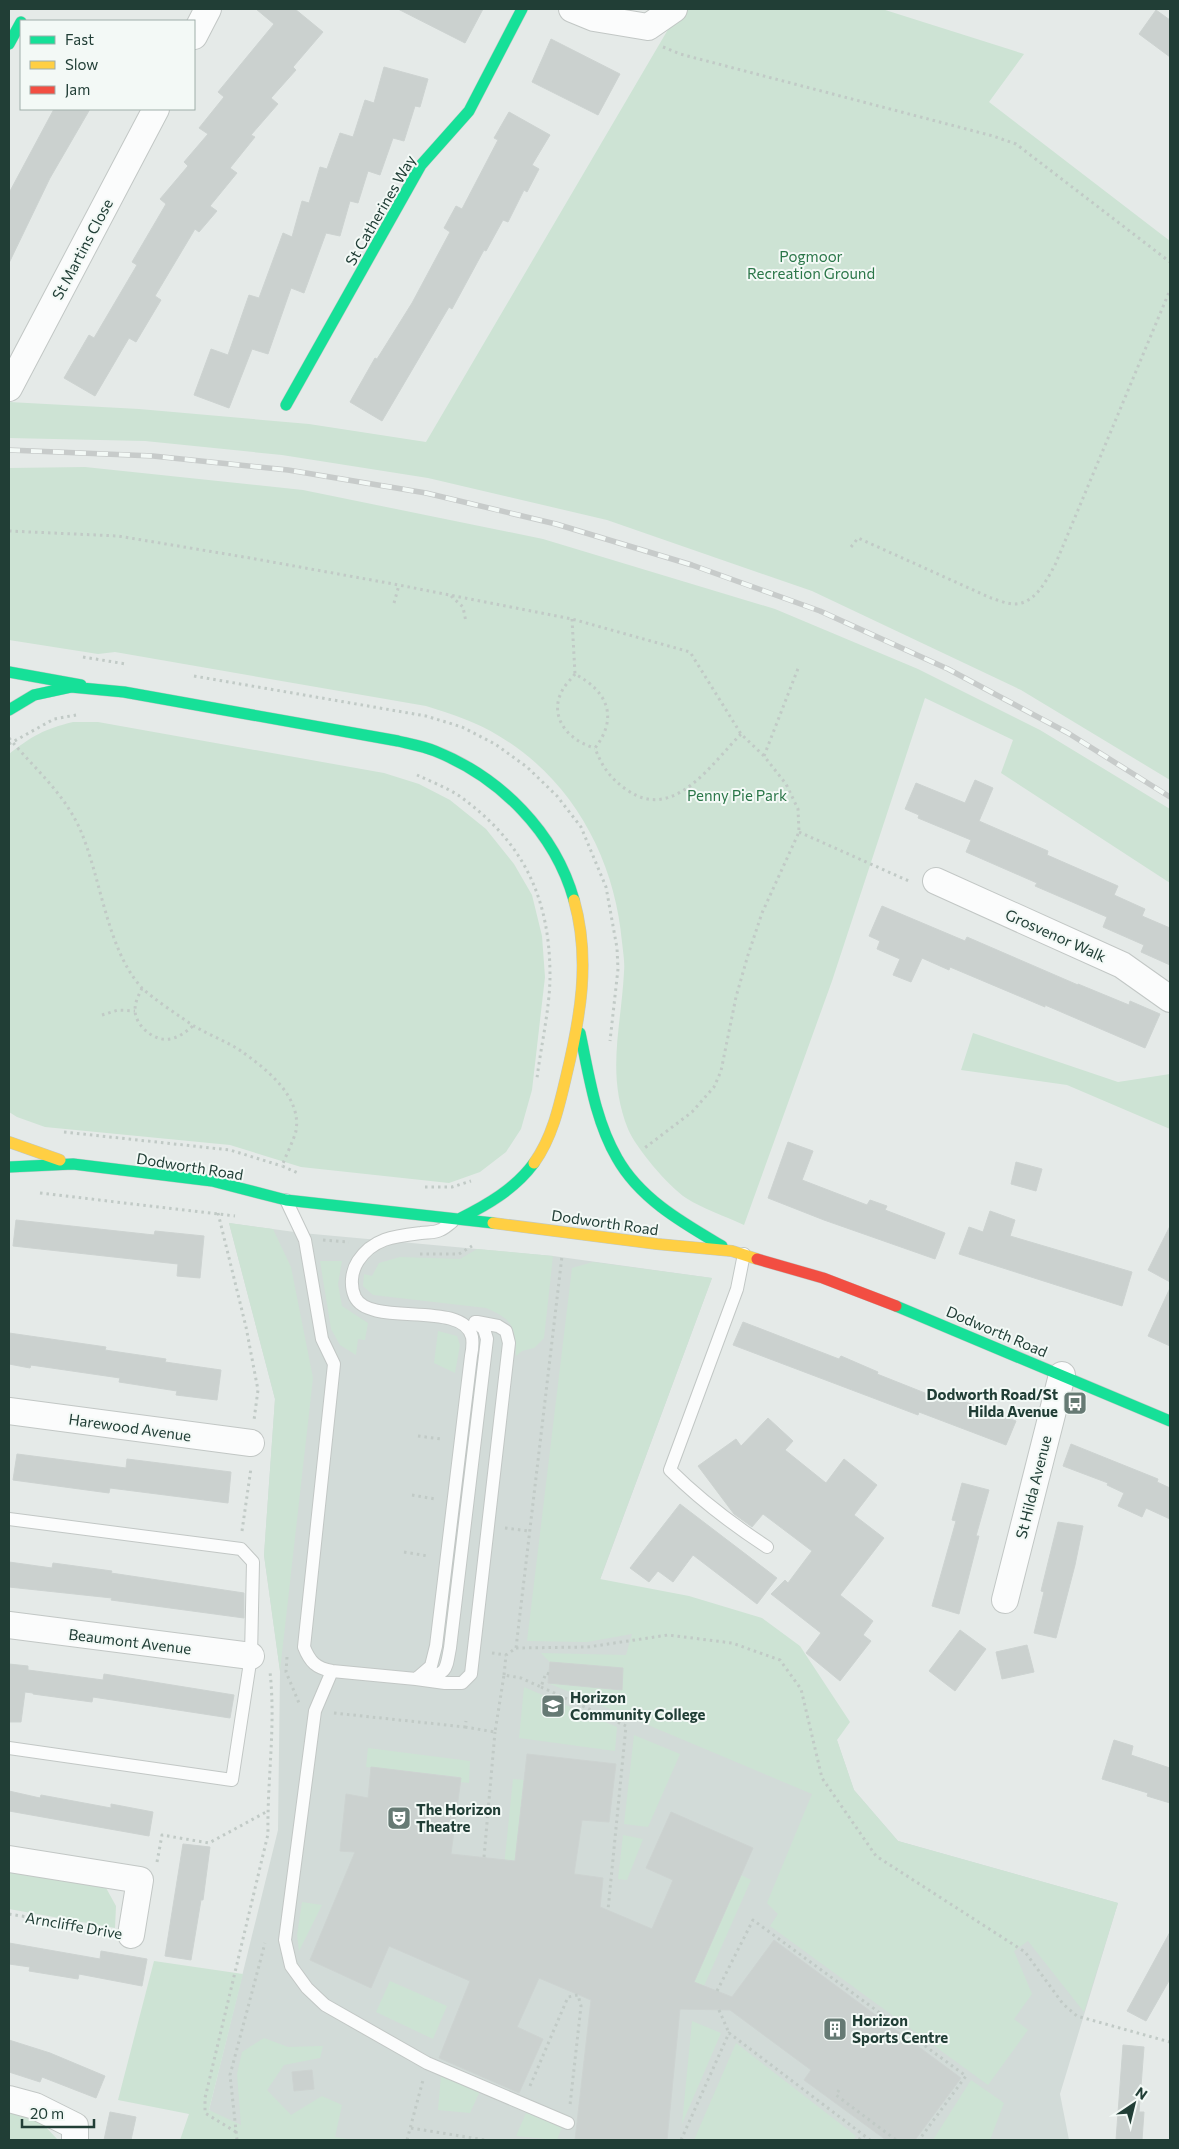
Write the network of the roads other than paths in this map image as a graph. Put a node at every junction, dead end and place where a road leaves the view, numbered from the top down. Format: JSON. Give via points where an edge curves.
{"nodes":[{"id":1,"x":208,"y":9,"type":"edge"},
{"id":2,"x":522,"y":9,"type":"edge"},
{"id":3,"x":572,"y":9,"type":"edge"},
{"id":4,"x":674,"y":9,"type":"edge"},
{"id":5,"x":20,"y":25,"type":"edge"},
{"id":6,"x":195,"y":34,"type":"edge"},
{"id":7,"x":9,"y":44,"type":"edge"},
{"id":8,"x":155,"y":110,"type":"edge"},
{"id":9,"x":9,"y":388,"type":"edge"},
{"id":10,"x":286,"y":406,"type":"dead end"},
{"id":11,"x":9,"y":672,"type":"edge"},
{"id":12,"x":124,"y":692,"type":"junction"},
{"id":13,"x":9,"y":710,"type":"edge"},
{"id":14,"x":936,"y":882,"type":"road end"},
{"id":15,"x":1170,"y":999,"type":"edge"},
{"id":16,"x":578,"y":1026,"type":"junction"},
{"id":17,"x":9,"y":1142,"type":"edge"},
{"id":18,"x":73,"y":1164,"type":"junction"},
{"id":19,"x":9,"y":1167,"type":"edge"},
{"id":20,"x":286,"y":1200,"type":"junction"},
{"id":21,"x":458,"y":1219,"type":"junction"},
{"id":22,"x":738,"y":1253,"type":"junction"},
{"id":23,"x":450,"y":1318,"type":"junction"},
{"id":24,"x":477,"y":1322,"type":"junction"},
{"id":25,"x":1062,"y":1375,"type":"junction"},
{"id":26,"x":9,"y":1411,"type":"edge"},
{"id":27,"x":1170,"y":1421,"type":"edge"},
{"id":28,"x":250,"y":1443,"type":"road end"},
{"id":29,"x":9,"y":1519,"type":"edge"},
{"id":30,"x":767,"y":1547,"type":"dead end"},
{"id":31,"x":1004,"y":1600,"type":"dead end"},
{"id":32,"x":9,"y":1625,"type":"edge"},
{"id":33,"x":251,"y":1656,"type":"junction"},
{"id":34,"x":332,"y":1671,"type":"junction"},
{"id":35,"x":416,"y":1679,"type":"junction"},
{"id":36,"x":9,"y":1748,"type":"edge"},
{"id":37,"x":9,"y":1859,"type":"edge"},
{"id":38,"x":131,"y":1935,"type":"road end"},
{"id":39,"x":9,"y":2099,"type":"edge"},
{"id":40,"x":568,"y":2122,"type":"road end"},
{"id":41,"x":75,"y":2140,"type":"edge"}],
"edges":[{"from":1,"to":6,"type":"street"},
{"from":2,"to":10,"type":"main road","name":"St Catherines Way","via":[[469,111],[421,165]]},
{"from":3,"to":4,"type":"street","via":[[594,18],[648,27]]},
{"from":5,"to":7,"type":"main road"},
{"from":8,"to":9,"type":"street","name":"St Martins Close"},
{"from":11,"to":12,"type":"main road"},
{"from":12,"to":13,"type":"main road","via":[[71,687],[51,690],[34,695]]},
{"from":12,"to":16,"type":"main road","via":[[398,741],[434,751],[496,785],[544,835],[567,877],[583,952]]},
{"from":14,"to":15,"type":"street","name":"Grosvenor Walk","via":[[1122,965]]},
{"from":16,"to":21,"type":"main road","via":[[552,1132],[541,1154],[516,1184]]},
{"from":16,"to":22,"type":"main road","via":[[608,1141],[621,1165],[643,1192],[668,1213]]},
{"from":17,"to":18,"type":"main road"},
{"from":18,"to":19,"type":"main road","name":"Dodworth Road"},
{"from":18,"to":20,"type":"main road","name":"Dodworth Road","via":[[212,1181]]},
{"from":20,"to":21,"type":"main road","name":"Dodworth Road"},
{"from":20,"to":34,"type":"lane","via":[[304,1240],[322,1339],[334,1364],[304,1647],[310,1660],[320,1669]]},
{"from":21,"to":22,"type":"main road","name":"Dodworth Road"},
{"from":21,"to":23,"type":"lane","via":[[440,1231],[393,1236],[373,1244],[354,1267],[352,1279],[356,1300],[366,1307]]},
{"from":22,"to":25,"type":"main road","name":"Dodworth Road","via":[[823,1278]]},
{"from":22,"to":30,"type":"lane","via":[[737,1289],[670,1470],[693,1493]]},
{"from":23,"to":24,"type":"lane"},
{"from":23,"to":35,"type":"lane","via":[[465,1327],[472,1336],[471,1356],[436,1646],[431,1666]]},
{"from":24,"to":35,"type":"lane","via":[[487,1338],[450,1648],[446,1669],[438,1676]]},
{"from":24,"to":35,"type":"lane","via":[[498,1326],[506,1331],[509,1342],[471,1674],[462,1682]]},
{"from":25,"to":27,"type":"main road","name":"Dodworth Road"},
{"from":25,"to":31,"type":"street","name":"St Hilda Avenue"},
{"from":26,"to":28,"type":"street","name":"Harewood Avenue"},
{"from":29,"to":33,"type":"lane","via":[[241,1549],[253,1562]]},
{"from":32,"to":33,"type":"street","name":"Beaumont Avenue"},
{"from":33,"to":36,"type":"lane","via":[[232,1780]]},
{"from":34,"to":35,"type":"lane"},
{"from":34,"to":40,"type":"lane","via":[[315,1711],[285,1940],[291,1966],[325,2006],[427,2063]]},
{"from":37,"to":38,"type":"street","name":"Arncliffe Drive","via":[[140,1880]]},
{"from":39,"to":41,"type":"street","via":[[35,2106],[75,2126]]}]}
